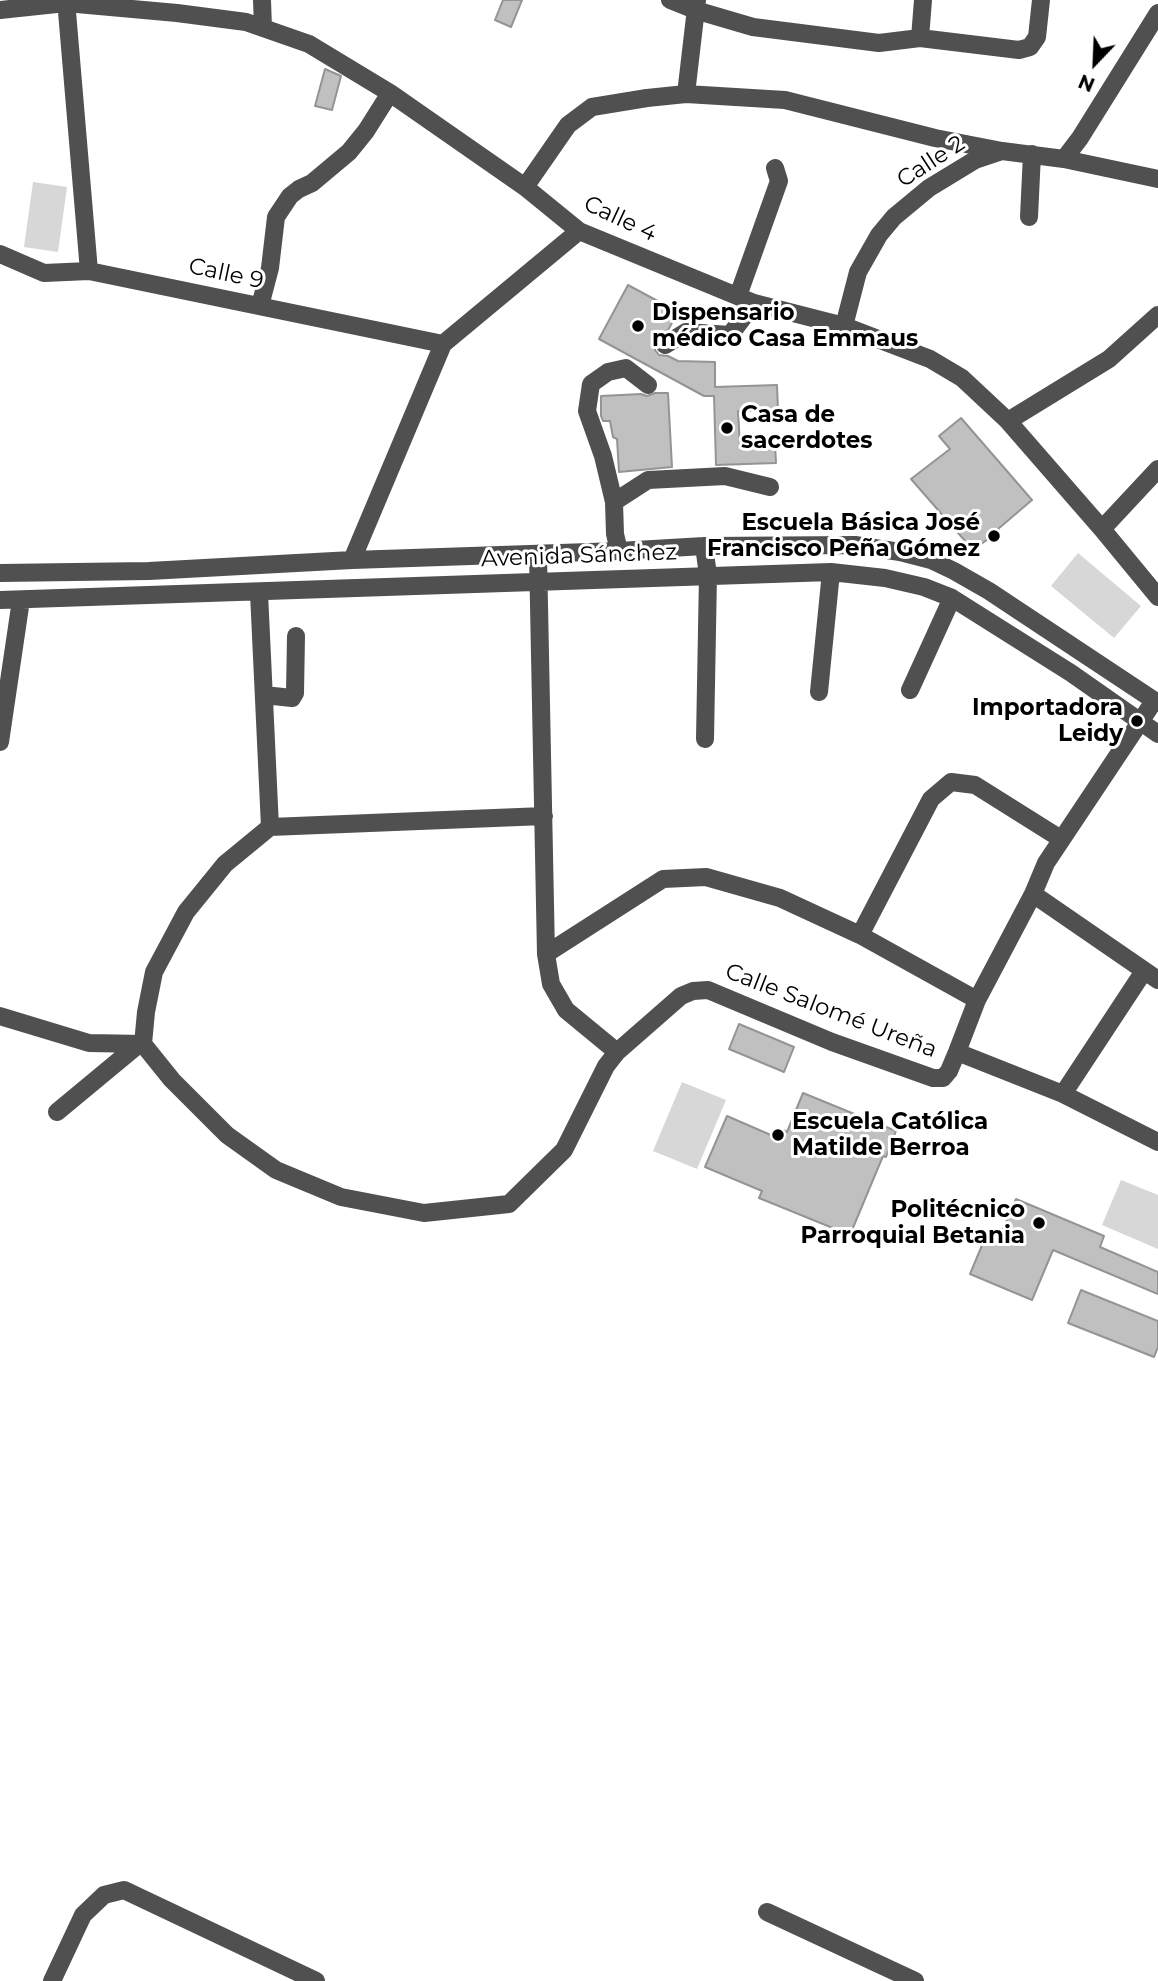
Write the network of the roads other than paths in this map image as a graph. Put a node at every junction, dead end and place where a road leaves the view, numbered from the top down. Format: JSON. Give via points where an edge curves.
{"nodes":[{"id":1,"x":262,"y":0,"type":"edge"},
{"id":2,"x":670,"y":0,"type":"edge"},
{"id":3,"x":923,"y":0,"type":"edge"},
{"id":4,"x":1041,"y":0,"type":"edge"},
{"id":5,"x":66,"y":2,"type":"edge"},
{"id":6,"x":696,"y":5,"type":"edge"},
{"id":7,"x":0,"y":10,"type":"edge"},
{"id":8,"x":1158,"y":13,"type":"edge"},
{"id":9,"x":263,"y":28,"type":"junction"},
{"id":10,"x":920,"y":38,"type":"junction"},
{"id":11,"x":390,"y":93,"type":"junction"},
{"id":12,"x":686,"y":94,"type":"junction"},
{"id":13,"x":1002,"y":151,"type":"junction"},
{"id":14,"x":1032,"y":154,"type":"junction"},
{"id":15,"x":1064,"y":159,"type":"junction"},
{"id":16,"x":775,"y":168,"type":"dead end"},
{"id":17,"x":1158,"y":179,"type":"edge"},
{"id":18,"x":525,"y":187,"type":"junction"},
{"id":19,"x":1029,"y":217,"type":"dead end"},
{"id":20,"x":579,"y":231,"type":"junction"},
{"id":21,"x":0,"y":254,"type":"edge"},
{"id":22,"x":89,"y":271,"type":"junction"},
{"id":23,"x":746,"y":300,"type":"junction"},
{"id":24,"x":260,"y":306,"type":"junction"},
{"id":25,"x":1158,"y":315,"type":"edge"},
{"id":26,"x":844,"y":326,"type":"junction"},
{"id":27,"x":443,"y":344,"type":"junction"},
{"id":28,"x":665,"y":345,"type":"dead end"},
{"id":29,"x":648,"y":385,"type":"dead end"},
{"id":30,"x":1008,"y":421,"type":"junction"},
{"id":31,"x":1158,"y":469,"type":"edge"},
{"id":32,"x":770,"y":486,"type":"dead end"},
{"id":33,"x":614,"y":502,"type":"junction"},
{"id":34,"x":1102,"y":529,"type":"junction"},
{"id":35,"x":704,"y":546,"type":"junction"},
{"id":36,"x":619,"y":551,"type":"junction"},
{"id":37,"x":538,"y":555,"type":"junction"},
{"id":38,"x":352,"y":561,"type":"junction"},
{"id":39,"x":831,"y":572,"type":"junction"},
{"id":40,"x":0,"y":573,"type":"edge"},
{"id":41,"x":708,"y":575,"type":"junction"},
{"id":42,"x":538,"y":583,"type":"junction"},
{"id":43,"x":259,"y":593,"type":"junction"},
{"id":44,"x":1158,"y":597,"type":"edge"},
{"id":45,"x":952,"y":598,"type":"junction"},
{"id":46,"x":0,"y":600,"type":"edge"},
{"id":47,"x":21,"y":600,"type":"junction"},
{"id":48,"x":296,"y":636,"type":"dead end"},
{"id":49,"x":911,"y":690,"type":"dead end"},
{"id":50,"x":819,"y":692,"type":"dead end"},
{"id":51,"x":264,"y":695,"type":"junction"},
{"id":52,"x":1156,"y":702,"type":"edge"},
{"id":53,"x":1140,"y":722,"type":"junction"},
{"id":54,"x":1158,"y":734,"type":"edge"},
{"id":55,"x":705,"y":739,"type":"dead end"},
{"id":56,"x":0,"y":742,"type":"edge"},
{"id":57,"x":544,"y":816,"type":"junction"},
{"id":58,"x":270,"y":827,"type":"junction"},
{"id":59,"x":1060,"y":839,"type":"junction"},
{"id":60,"x":1033,"y":894,"type":"junction"},
{"id":61,"x":860,"y":935,"type":"junction"},
{"id":62,"x":546,"y":954,"type":"junction"},
{"id":63,"x":1151,"y":975,"type":"edge"},
{"id":64,"x":977,"y":1000,"type":"junction"},
{"id":65,"x":0,"y":1016,"type":"edge"},
{"id":66,"x":141,"y":1044,"type":"junction"},
{"id":67,"x":617,"y":1052,"type":"junction"},
{"id":68,"x":957,"y":1052,"type":"junction"},
{"id":69,"x":1063,"y":1094,"type":"junction"},
{"id":70,"x":57,"y":1112,"type":"dead end"},
{"id":71,"x":1158,"y":1142,"type":"edge"},
{"id":72,"x":767,"y":1912,"type":"dead end"},
{"id":73,"x":52,"y":1981,"type":"edge"},
{"id":74,"x":316,"y":1981,"type":"edge"},
{"id":75,"x":915,"y":1981,"type":"edge"}],
"edges":[{"from":1,"to":9,"type":"street"},
{"from":2,"to":6,"type":"street"},
{"from":3,"to":10,"type":"street"},
{"from":4,"to":10,"type":"street","via":[[1037,37],[1030,47],[1019,50]]},
{"from":5,"to":7,"type":"street","name":"Calle 4"},
{"from":5,"to":9,"type":"street","name":"Calle 4","via":[[246,22]]},
{"from":5,"to":22,"type":"street"},
{"from":6,"to":10,"type":"street","via":[[753,27],[878,43]]},
{"from":6,"to":12,"type":"street"},
{"from":8,"to":15,"type":"street"},
{"from":9,"to":11,"type":"street","name":"Calle 4","via":[[309,44]]},
{"from":11,"to":18,"type":"street","name":"Calle 4"},
{"from":11,"to":24,"type":"street","via":[[349,152],[290,196],[276,217]]},
{"from":12,"to":13,"type":"street","via":[[785,100]]},
{"from":12,"to":18,"type":"street","via":[[592,107],[568,125]]},
{"from":13,"to":14,"type":"street","name":"Calle 2"},
{"from":13,"to":26,"type":"street","name":"Calle 2","via":[[947,175],[894,217],[858,272]]},
{"from":14,"to":15,"type":"street","name":"Calle 2"},
{"from":14,"to":19,"type":"street"},
{"from":15,"to":17,"type":"street","name":"Calle 2"},
{"from":16,"to":23,"type":"street","via":[[779,181]]},
{"from":18,"to":20,"type":"street","name":"Calle 4"},
{"from":20,"to":23,"type":"street","name":"Calle 4"},
{"from":20,"to":27,"type":"street"},
{"from":21,"to":22,"type":"street","name":"Calle 9","via":[[44,273]]},
{"from":22,"to":24,"type":"street","name":"Calle 9"},
{"from":23,"to":26,"type":"street","name":"Calle 4"},
{"from":23,"to":28,"type":"street","via":[[730,335],[685,332]]},
{"from":24,"to":27,"type":"street","name":"Calle 9"},
{"from":25,"to":30,"type":"street","via":[[1110,359]]},
{"from":26,"to":30,"type":"street","name":"Calle 4","via":[[930,359],[962,378]]},
{"from":27,"to":38,"type":"street"},
{"from":29,"to":33,"type":"street","via":[[626,368],[608,372],[591,384],[587,411]]},
{"from":30,"to":34,"type":"street","name":"Calle 4"},
{"from":31,"to":34,"type":"street"},
{"from":32,"to":33,"type":"street","via":[[725,476],[648,480]]},
{"from":33,"to":36,"type":"street"},
{"from":34,"to":44,"type":"street","name":"Calle 4"},
{"from":35,"to":36,"type":"street","name":"Avenida Sánchez"},
{"from":35,"to":41,"type":"street"},
{"from":35,"to":52,"type":"street","name":"Avenida Sánchez","via":[[855,545],[931,561],[989,591]]},
{"from":36,"to":37,"type":"street","name":"Avenida Sánchez"},
{"from":37,"to":38,"type":"street","name":"Avenida Sánchez"},
{"from":37,"to":42,"type":"street"},
{"from":38,"to":40,"type":"street","name":"Avenida Sánchez"},
{"from":39,"to":41,"type":"street","name":"Avenida Sánchez"},
{"from":39,"to":45,"type":"street","name":"Avenida Sánchez","via":[[885,578]]},
{"from":39,"to":50,"type":"street"},
{"from":41,"to":42,"type":"street","name":"Avenida Sánchez"},
{"from":41,"to":55,"type":"street"},
{"from":42,"to":43,"type":"street","name":"Avenida Sánchez"},
{"from":42,"to":57,"type":"street"},
{"from":43,"to":47,"type":"street","name":"Avenida Sánchez"},
{"from":43,"to":51,"type":"street"},
{"from":45,"to":49,"type":"street"},
{"from":45,"to":53,"type":"street","name":"Avenida Sánchez"},
{"from":46,"to":47,"type":"street","name":"Avenida Sánchez"},
{"from":47,"to":56,"type":"street"},
{"from":48,"to":51,"type":"street","via":[[295,693],[292,698]]},
{"from":51,"to":58,"type":"street"},
{"from":52,"to":53,"type":"street","name":"Calle Salomé Ureña"},
{"from":53,"to":54,"type":"street","name":"Avenida Sánchez"},
{"from":53,"to":59,"type":"street","name":"Calle Salomé Ureña"},
{"from":57,"to":58,"type":"street"},
{"from":57,"to":62,"type":"street"},
{"from":58,"to":66,"type":"street","via":[[225,864],[186,912],[154,972]]},
{"from":59,"to":60,"type":"street","name":"Calle Salomé Ureña"},
{"from":59,"to":61,"type":"street","via":[[975,785],[951,782],[931,799]]},
{"from":60,"to":63,"type":"street"},
{"from":60,"to":64,"type":"street","name":"Calle Salomé Ureña"},
{"from":61,"to":62,"type":"street","via":[[767,894],[706,877],[663,878]]},
{"from":61,"to":64,"type":"street"},
{"from":62,"to":67,"type":"street","via":[[551,984],[566,1010]]},
{"from":63,"to":69,"type":"street"},
{"from":64,"to":68,"type":"street","name":"Calle Salomé Ureña"},
{"from":65,"to":66,"type":"street","via":[[89,1043]]},
{"from":66,"to":67,"type":"street","name":"Calle Salomé Ureña","via":[[227,1135],[276,1170],[341,1197],[424,1213],[509,1204],[564,1150]]},
{"from":66,"to":70,"type":"street"},
{"from":67,"to":68,"type":"street","name":"Calle Salomé Ureña","via":[[681,996],[708,990],[933,1078],[943,1078]]},
{"from":68,"to":69,"type":"street"},
{"from":69,"to":71,"type":"street"},
{"from":72,"to":75,"type":"street"},
{"from":73,"to":74,"type":"street","via":[[83,1915],[104,1895],[124,1890]]}]}
